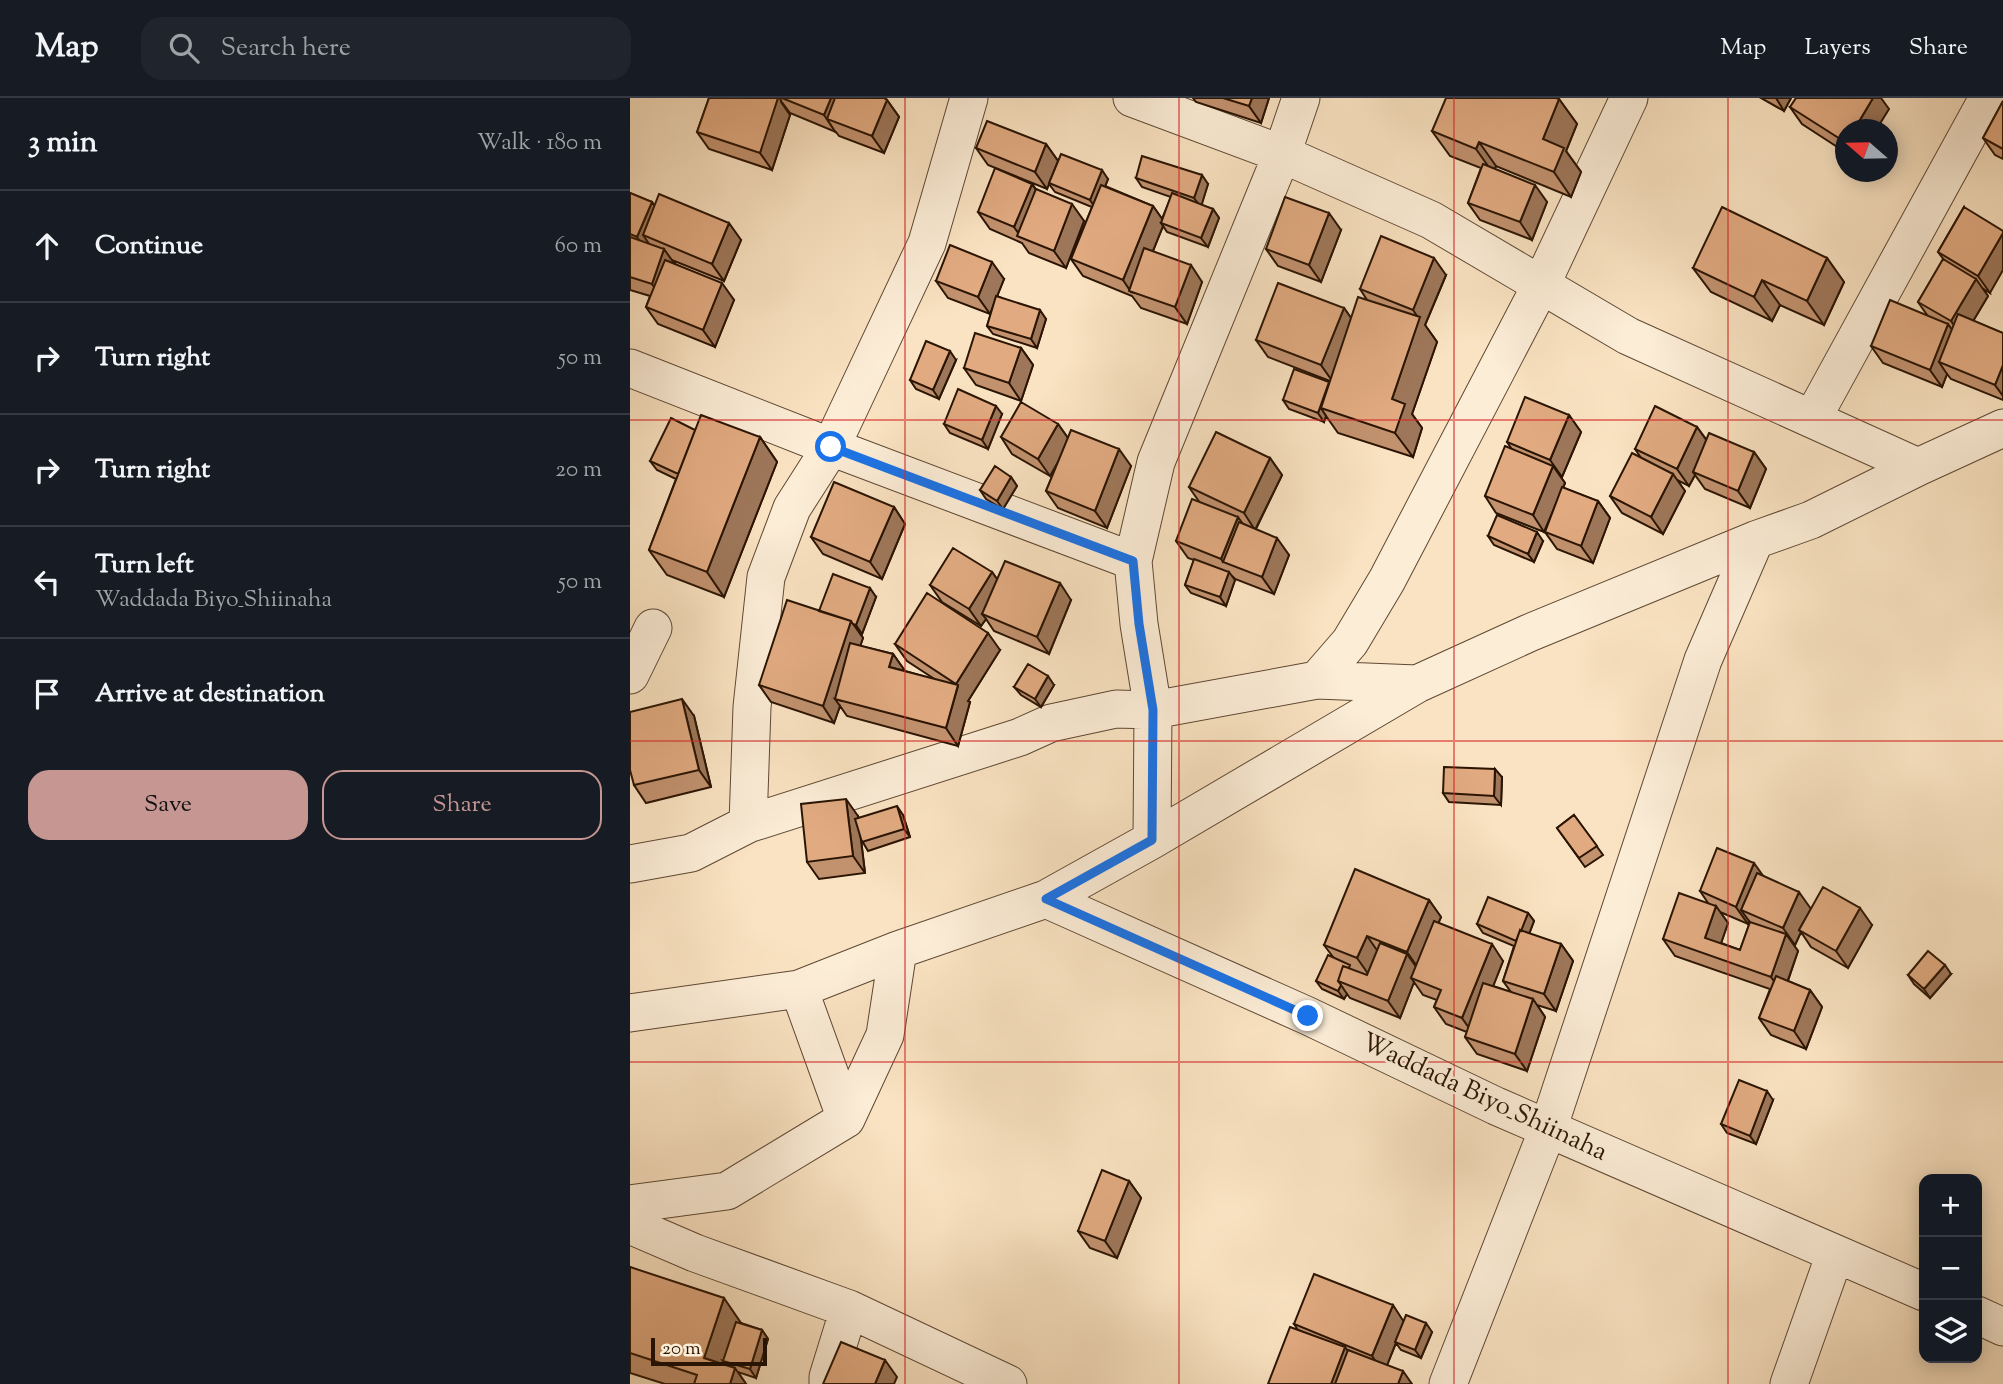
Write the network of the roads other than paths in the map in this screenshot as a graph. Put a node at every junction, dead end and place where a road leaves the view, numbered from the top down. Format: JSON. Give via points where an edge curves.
{"nodes":[{"id":1,"x":969,"y":98,"type":"edge"},
{"id":2,"x":1132,"y":98,"type":"edge"},
{"id":3,"x":1301,"y":98,"type":"edge"},
{"id":4,"x":1629,"y":98,"type":"edge"},
{"id":5,"x":1988,"y":98,"type":"edge"},
{"id":6,"x":1282,"y":154,"type":"junction"},
{"id":7,"x":1541,"y":285,"type":"junction"},
{"id":8,"x":630,"y":368,"type":"edge"},
{"id":9,"x":1812,"y":419,"type":"junction"},
{"id":10,"x":2003,"y":428,"type":"edge"},
{"id":11,"x":831,"y":447,"type":"junction"},
{"id":12,"x":1918,"y":467,"type":"junction"},
{"id":13,"x":1755,"y":540,"type":"junction"},
{"id":14,"x":1133,"y":561,"type":"junction"},
{"id":15,"x":653,"y":628,"type":"dead end"},
{"id":16,"x":630,"y":675,"type":"edge"},
{"id":17,"x":1317,"y":680,"type":"junction"},
{"id":18,"x":1417,"y":684,"type":"junction"},
{"id":19,"x":1153,"y":710,"type":"junction"},
{"id":20,"x":748,"y":824,"type":"junction"},
{"id":21,"x":1152,"y":840,"type":"junction"},
{"id":22,"x":630,"y":864,"type":"edge"},
{"id":23,"x":1046,"y":899,"type":"junction"},
{"id":24,"x":898,"y":950,"type":"junction"},
{"id":25,"x":799,"y":989,"type":"junction"},
{"id":26,"x":630,"y":1013,"type":"edge"},
{"id":27,"x":846,"y":1119,"type":"junction"},
{"id":28,"x":1548,"y":1129,"type":"junction"},
{"id":29,"x":630,"y":1204,"type":"edge"},
{"id":30,"x":630,"y":1225,"type":"edge"},
{"id":31,"x":1835,"y":1254,"type":"junction"},
{"id":32,"x":1919,"y":1290,"type":"edge"},
{"id":33,"x":849,"y":1310,"type":"junction"},
{"id":34,"x":1982,"y":1317,"type":"edge"},
{"id":35,"x":2003,"y":1327,"type":"edge"},
{"id":36,"x":828,"y":1384,"type":"edge"},
{"id":37,"x":1008,"y":1384,"type":"edge"},
{"id":38,"x":1448,"y":1384,"type":"edge"},
{"id":39,"x":1789,"y":1384,"type":"edge"}],
"edges":[{"from":1,"to":11,"type":"street","via":[[927,243]]},
{"from":2,"to":6,"type":"street"},
{"from":3,"to":6,"type":"street"},
{"from":4,"to":7,"type":"street"},
{"from":5,"to":9,"type":"street"},
{"from":6,"to":7,"type":"street","via":[[1431,220]]},
{"from":6,"to":14,"type":"street","via":[[1156,462]]},
{"from":7,"to":9,"type":"street","via":[[1628,336]]},
{"from":7,"to":17,"type":"street","via":[[1387,580],[1350,642]]},
{"from":8,"to":11,"type":"street"},
{"from":9,"to":12,"type":"street"},
{"from":10,"to":12,"type":"street"},
{"from":11,"to":14,"type":"street"},
{"from":11,"to":20,"type":"street","via":[[792,508],[766,577],[752,708]]},
{"from":12,"to":13,"type":"street","via":[[1811,520]]},
{"from":13,"to":18,"type":"street"},
{"from":13,"to":28,"type":"street","via":[[1703,660]]},
{"from":14,"to":19,"type":"street"},
{"from":15,"to":16,"type":"street"},
{"from":17,"to":18,"type":"street"},
{"from":17,"to":19,"type":"street"},
{"from":18,"to":21,"type":"street"},
{"from":19,"to":20,"type":"street","via":[[1116,709],[1051,723]]},
{"from":19,"to":21,"type":"street"},
{"from":20,"to":22,"type":"street","via":[[691,853]]},
{"from":21,"to":23,"type":"street"},
{"from":23,"to":24,"type":"street"},
{"from":23,"to":28,"type":"street","name":"Waddada Biyo_Shiinaha"},
{"from":24,"to":25,"type":"street"},
{"from":24,"to":27,"type":"street","via":[[885,1035]]},
{"from":25,"to":26,"type":"street"},
{"from":25,"to":27,"type":"street"},
{"from":27,"to":29,"type":"street","via":[[727,1191]]},
{"from":28,"to":31,"type":"street","name":"Waddada Biyo_Shiinaha"},
{"from":28,"to":38,"type":"street"},
{"from":30,"to":33,"type":"street"},
{"from":31,"to":32,"type":"street","name":"Waddada Biyo_Shiinaha"},
{"from":31,"to":39,"type":"street"},
{"from":33,"to":36,"type":"street"},
{"from":33,"to":37,"type":"street"},
{"from":34,"to":35,"type":"street"}]}
